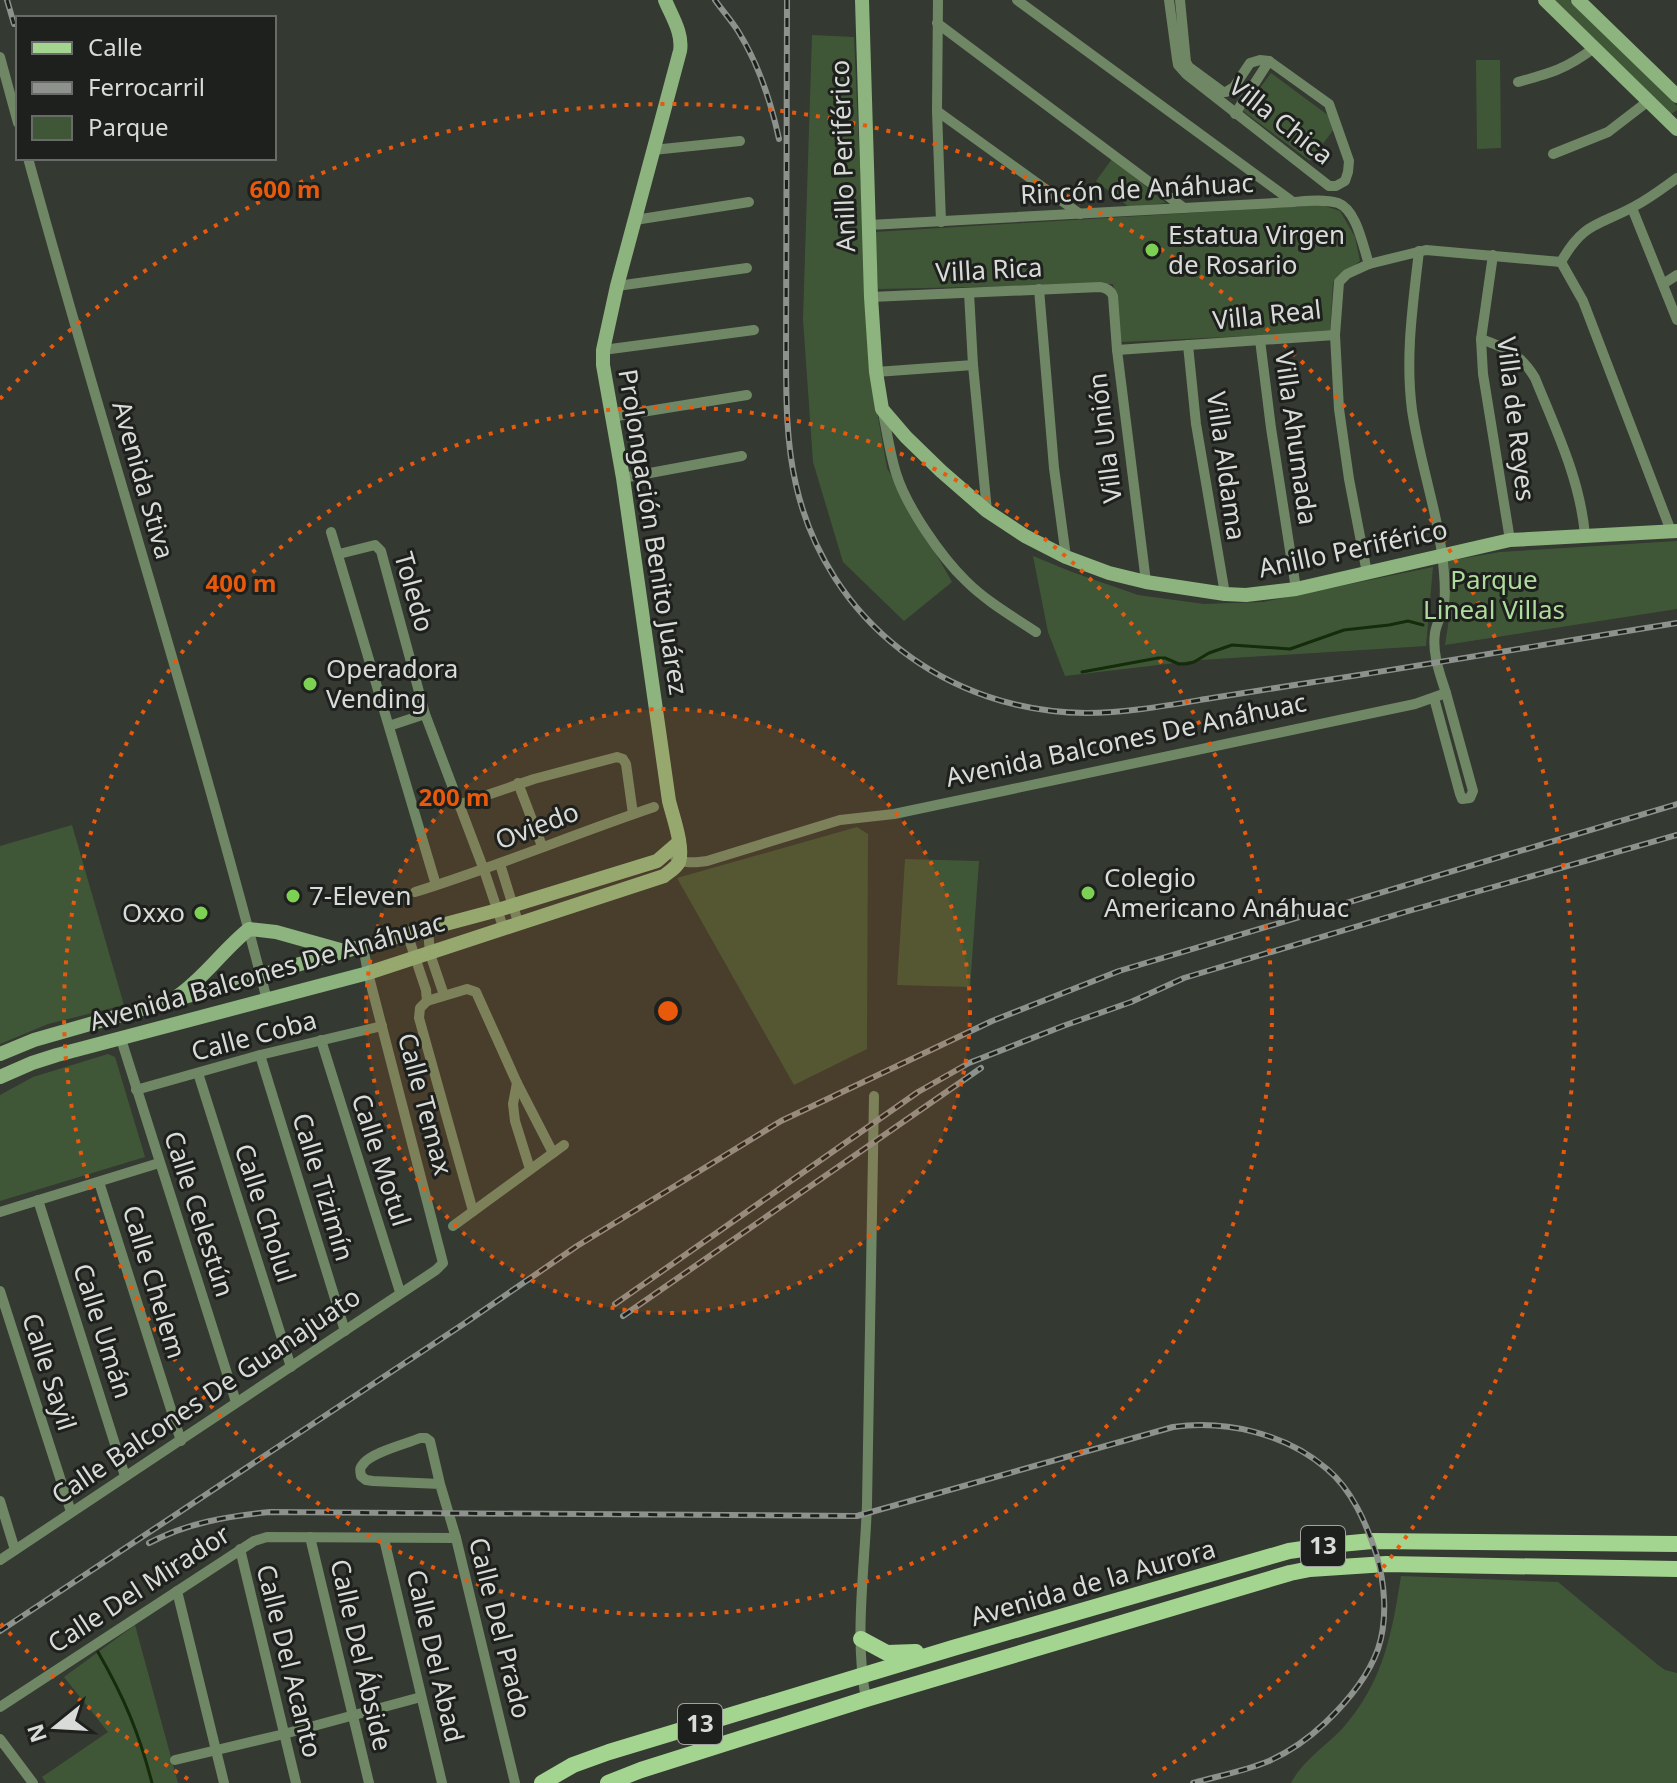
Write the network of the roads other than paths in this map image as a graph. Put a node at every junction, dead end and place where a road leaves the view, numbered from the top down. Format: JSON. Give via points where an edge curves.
{"nodes":[{"id":1,"x":665,"y":0,"type":"edge"},
{"id":2,"x":862,"y":0,"type":"edge"},
{"id":3,"x":938,"y":0,"type":"edge"},
{"id":4,"x":1017,"y":0,"type":"edge"},
{"id":5,"x":1169,"y":0,"type":"edge"},
{"id":6,"x":1180,"y":0,"type":"edge"},
{"id":7,"x":1545,"y":0,"type":"edge"},
{"id":8,"x":1578,"y":0,"type":"edge"},
{"id":9,"x":937,"y":23,"type":"junction"},
{"id":10,"x":1594,"y":48,"type":"junction"},
{"id":11,"x":0,"y":57,"type":"edge"},
{"id":12,"x":1269,"y":61,"type":"junction"},
{"id":13,"x":1183,"y":65,"type":"junction"},
{"id":14,"x":1518,"y":82,"type":"dead end"},
{"id":15,"x":1677,"y":96,"type":"edge"},
{"id":16,"x":1647,"y":102,"type":"junction"},
{"id":17,"x":937,"y":111,"type":"junction"},
{"id":18,"x":1235,"y":114,"type":"junction"},
{"id":19,"x":16,"y":116,"type":"edge"},
{"id":20,"x":1675,"y":123,"type":"edge"},
{"id":21,"x":740,"y":141,"type":"dead end"},
{"id":22,"x":653,"y":150,"type":"junction"},
{"id":23,"x":1553,"y":154,"type":"dead end"},
{"id":24,"x":29,"y":160,"type":"edge"},
{"id":25,"x":1677,"y":178,"type":"edge"},
{"id":26,"x":749,"y":202,"type":"dead end"},
{"id":27,"x":1293,"y":202,"type":"junction"},
{"id":28,"x":1184,"y":208,"type":"junction"},
{"id":29,"x":1632,"y":208,"type":"junction"},
{"id":30,"x":1080,"y":214,"type":"junction"},
{"id":31,"x":635,"y":220,"type":"junction"},
{"id":32,"x":941,"y":222,"type":"junction"},
{"id":33,"x":869,"y":225,"type":"junction"},
{"id":34,"x":1419,"y":251,"type":"junction"},
{"id":35,"x":1493,"y":255,"type":"junction"},
{"id":36,"x":1561,"y":262,"type":"junction"},
{"id":37,"x":1369,"y":264,"type":"junction"},
{"id":38,"x":747,"y":268,"type":"dead end"},
{"id":39,"x":1677,"y":275,"type":"edge"},
{"id":40,"x":1663,"y":284,"type":"junction"},
{"id":41,"x":617,"y":286,"type":"junction"},
{"id":42,"x":1039,"y":289,"type":"junction"},
{"id":43,"x":1108,"y":289,"type":"joint"},
{"id":44,"x":969,"y":293,"type":"junction"},
{"id":45,"x":871,"y":297,"type":"junction"},
{"id":46,"x":1677,"y":320,"type":"edge"},
{"id":47,"x":754,"y":330,"type":"dead end"},
{"id":48,"x":1335,"y":335,"type":"junction"},
{"id":49,"x":1481,"y":339,"type":"junction"},
{"id":50,"x":1260,"y":340,"type":"junction"},
{"id":51,"x":1188,"y":345,"type":"junction"},
{"id":52,"x":603,"y":350,"type":"junction"},
{"id":53,"x":1117,"y":350,"type":"junction"},
{"id":54,"x":973,"y":365,"type":"junction"},
{"id":55,"x":876,"y":372,"type":"junction"},
{"id":56,"x":747,"y":395,"type":"dead end"},
{"id":57,"x":882,"y":409,"type":"junction"},
{"id":58,"x":611,"y":417,"type":"junction"},
{"id":59,"x":742,"y":456,"type":"dead end"},
{"id":60,"x":623,"y":478,"type":"junction"},
{"id":61,"x":987,"y":511,"type":"junction"},
{"id":62,"x":1674,"y":531,"type":"edge"},
{"id":63,"x":331,"y":532,"type":"dead end"},
{"id":64,"x":1585,"y":535,"type":"junction"},
{"id":65,"x":1510,"y":540,"type":"junction"},
{"id":66,"x":339,"y":554,"type":"junction"},
{"id":67,"x":1442,"y":555,"type":"junction"},
{"id":68,"x":1066,"y":557,"type":"junction"},
{"id":69,"x":1367,"y":573,"type":"junction"},
{"id":70,"x":1146,"y":582,"type":"junction"},
{"id":71,"x":1296,"y":589,"type":"junction"},
{"id":72,"x":1225,"y":594,"type":"junction"},
{"id":73,"x":1036,"y":632,"type":"dead end"},
{"id":74,"x":1446,"y":693,"type":"junction"},
{"id":75,"x":1434,"y":698,"type":"junction"},
{"id":76,"x":425,"y":714,"type":"junction"},
{"id":77,"x":1453,"y":714,"type":"junction"},
{"id":78,"x":1440,"y":719,"type":"junction"},
{"id":79,"x":389,"y":726,"type":"junction"},
{"id":80,"x":1463,"y":751,"type":"junction"},
{"id":81,"x":1449,"y":754,"type":"junction"},
{"id":82,"x":518,"y":783,"type":"junction"},
{"id":83,"x":458,"y":805,"type":"junction"},
{"id":84,"x":654,"y":807,"type":"dead end"},
{"id":85,"x":633,"y":814,"type":"junction"},
{"id":86,"x":542,"y":846,"type":"junction"},
{"id":87,"x":675,"y":851,"type":"junction"},
{"id":88,"x":500,"y":864,"type":"junction"},
{"id":89,"x":484,"y":870,"type":"junction"},
{"id":90,"x":436,"y":885,"type":"junction"},
{"id":91,"x":415,"y":892,"type":"dead end"},
{"id":92,"x":505,"y":908,"type":"junction"},
{"id":93,"x":511,"y":925,"type":"junction"},
{"id":94,"x":249,"y":929,"type":"junction"},
{"id":95,"x":428,"y":929,"type":"junction"},
{"id":96,"x":408,"y":936,"type":"junction"},
{"id":97,"x":363,"y":946,"type":"junction"},
{"id":98,"x":346,"y":951,"type":"junction"},
{"id":99,"x":423,"y":956,"type":"junction"},
{"id":100,"x":368,"y":973,"type":"junction"},
{"id":101,"x":261,"y":977,"type":"junction"},
{"id":102,"x":444,"y":995,"type":"junction"},
{"id":103,"x":267,"y":1000,"type":"junction"},
{"id":104,"x":427,"y":1001,"type":"junction"},
{"id":105,"x":168,"y":1003,"type":"junction"},
{"id":106,"x":148,"y":1008,"type":"junction"},
{"id":107,"x":382,"y":1026,"type":"junction"},
{"id":108,"x":121,"y":1039,"type":"junction"},
{"id":109,"x":321,"y":1040,"type":"junction"},
{"id":110,"x":0,"y":1054,"type":"edge"},
{"id":111,"x":260,"y":1055,"type":"junction"},
{"id":112,"x":198,"y":1073,"type":"junction"},
{"id":113,"x":0,"y":1077,"type":"edge"},
{"id":114,"x":517,"y":1083,"type":"junction"},
{"id":115,"x":136,"y":1090,"type":"junction"},
{"id":116,"x":874,"y":1096,"type":"dead end"},
{"id":117,"x":564,"y":1145,"type":"dead end"},
{"id":118,"x":553,"y":1153,"type":"junction"},
{"id":119,"x":159,"y":1163,"type":"junction"},
{"id":120,"x":530,"y":1169,"type":"junction"},
{"id":121,"x":99,"y":1182,"type":"junction"},
{"id":122,"x":38,"y":1200,"type":"junction"},
{"id":123,"x":473,"y":1211,"type":"junction"},
{"id":124,"x":0,"y":1212,"type":"edge"},
{"id":125,"x":453,"y":1226,"type":"dead end"},
{"id":126,"x":436,"y":1270,"type":"joint"},
{"id":127,"x":0,"y":1291,"type":"edge"},
{"id":128,"x":400,"y":1292,"type":"junction"},
{"id":129,"x":4,"y":1319,"type":"edge"},
{"id":130,"x":345,"y":1331,"type":"junction"},
{"id":131,"x":291,"y":1367,"type":"junction"},
{"id":132,"x":236,"y":1402,"type":"junction"},
{"id":133,"x":181,"y":1441,"type":"junction"},
{"id":134,"x":125,"y":1476,"type":"junction"},
{"id":135,"x":440,"y":1484,"type":"junction"},
{"id":136,"x":0,"y":1501,"type":"edge"},
{"id":137,"x":71,"y":1512,"type":"junction"},
{"id":138,"x":310,"y":1537,"type":"junction"},
{"id":139,"x":456,"y":1538,"type":"junction"},
{"id":140,"x":384,"y":1539,"type":"junction"},
{"id":141,"x":1677,"y":1544,"type":"edge"},
{"id":142,"x":240,"y":1549,"type":"junction"},
{"id":143,"x":15,"y":1550,"type":"junction"},
{"id":144,"x":0,"y":1560,"type":"edge"},
{"id":145,"x":1677,"y":1569,"type":"edge"},
{"id":146,"x":177,"y":1591,"type":"junction"},
{"id":147,"x":861,"y":1639,"type":"junction"},
{"id":148,"x":953,"y":1648,"type":"junction"},
{"id":149,"x":861,"y":1676,"type":"junction"},
{"id":150,"x":421,"y":1697,"type":"junction"},
{"id":151,"x":866,"y":1699,"type":"junction"},
{"id":152,"x":0,"y":1707,"type":"edge"},
{"id":153,"x":352,"y":1715,"type":"junction"},
{"id":154,"x":284,"y":1734,"type":"junction"},
{"id":155,"x":0,"y":1739,"type":"edge"},
{"id":156,"x":216,"y":1749,"type":"junction"},
{"id":157,"x":175,"y":1760,"type":"dead end"},
{"id":158,"x":33,"y":1783,"type":"edge"},
{"id":159,"x":224,"y":1783,"type":"edge"},
{"id":160,"x":296,"y":1783,"type":"edge"},
{"id":161,"x":369,"y":1783,"type":"edge"},
{"id":162,"x":442,"y":1783,"type":"edge"},
{"id":163,"x":515,"y":1783,"type":"edge"},
{"id":164,"x":542,"y":1783,"type":"edge"},
{"id":165,"x":608,"y":1783,"type":"edge"}],
"edges":[{"from":1,"to":22,"type":"street","name":"Prolongación Benito Juárez","via":[[681,42]]},
{"from":2,"to":33,"type":"street","name":"Anillo Periférico"},
{"from":3,"to":9,"type":"street"},
{"from":4,"to":27,"type":"street"},
{"from":5,"to":13,"type":"street","via":[[1177,59]]},
{"from":6,"to":13,"type":"street"},
{"from":7,"to":10,"type":"street"},
{"from":8,"to":15,"type":"street"},
{"from":9,"to":17,"type":"street"},
{"from":9,"to":28,"type":"street"},
{"from":10,"to":14,"type":"street","via":[[1557,71]]},
{"from":10,"to":16,"type":"street"},
{"from":11,"to":19,"type":"street"},
{"from":12,"to":13,"type":"street","name":"Villa Chica","via":[[1250,63],[1226,92]]},
{"from":12,"to":18,"type":"street"},
{"from":12,"to":18,"type":"street","name":"Villa Chica","via":[[1329,104],[1349,161],[1345,181],[1329,186]]},
{"from":13,"to":18,"type":"street","name":"Villa Chica"},
{"from":16,"to":20,"type":"street"},
{"from":16,"to":23,"type":"street","via":[[1608,132]]},
{"from":17,"to":30,"type":"street"},
{"from":17,"to":32,"type":"street"},
{"from":21,"to":22,"type":"street"},
{"from":22,"to":31,"type":"street","name":"Prolongación Benito Juárez"},
{"from":24,"to":94,"type":"street","name":"Avenida Stiva"},
{"from":25,"to":29,"type":"street"},
{"from":26,"to":31,"type":"street"},
{"from":27,"to":28,"type":"street","name":"Rincón de Anáhuac"},
{"from":27,"to":37,"type":"street","name":"Rincón de Anáhuac","via":[[1343,206],[1353,216]]},
{"from":28,"to":30,"type":"street","name":"Rincón de Anáhuac"},
{"from":29,"to":36,"type":"street","via":[[1583,232]]},
{"from":29,"to":40,"type":"street"},
{"from":30,"to":32,"type":"street","name":"Rincón de Anáhuac"},
{"from":31,"to":41,"type":"street","name":"Prolongación Benito Juárez"},
{"from":32,"to":33,"type":"street","name":"Rincón de Anáhuac"},
{"from":33,"to":45,"type":"street","name":"Anillo Periférico"},
{"from":34,"to":35,"type":"street","name":"Villa Real"},
{"from":34,"to":37,"type":"street","name":"Villa Real"},
{"from":34,"to":67,"type":"street","via":[[1408,367]]},
{"from":35,"to":36,"type":"street","name":"Villa Real"},
{"from":35,"to":49,"type":"street","name":"Villa de Reyes"},
{"from":36,"to":62,"type":"street","via":[[1583,301]]},
{"from":37,"to":48,"type":"street","name":"Villa Real","via":[[1339,282]]},
{"from":38,"to":41,"type":"street"},
{"from":39,"to":40,"type":"street"},
{"from":40,"to":46,"type":"street"},
{"from":41,"to":52,"type":"street","name":"Prolongación Benito Juárez"},
{"from":42,"to":43,"type":"street","name":"Villa Rica"},
{"from":42,"to":44,"type":"street","name":"Villa Rica"},
{"from":42,"to":68,"type":"street"},
{"from":43,"to":53,"type":"street","name":"Villa Unión"},
{"from":44,"to":45,"type":"street","name":"Villa Rica"},
{"from":44,"to":54,"type":"street"},
{"from":45,"to":55,"type":"street","name":"Anillo Periférico"},
{"from":47,"to":52,"type":"street"},
{"from":48,"to":50,"type":"street","name":"Villa Real"},
{"from":48,"to":69,"type":"street","via":[[1339,409]]},
{"from":49,"to":64,"type":"street","via":[[1529,366],[1577,485]]},
{"from":49,"to":65,"type":"street","name":"Villa de Reyes"},
{"from":50,"to":51,"type":"street","name":"Villa Real"},
{"from":50,"to":71,"type":"street","name":"Villa Ahumada"},
{"from":51,"to":53,"type":"street","name":"Villa Real"},
{"from":51,"to":72,"type":"street","name":"Villa Aldama"},
{"from":52,"to":58,"type":"street","name":"Prolongación Benito Juárez"},
{"from":53,"to":70,"type":"street","name":"Villa Unión"},
{"from":54,"to":55,"type":"street"},
{"from":54,"to":61,"type":"street"},
{"from":55,"to":57,"type":"street","name":"Anillo Periférico"},
{"from":56,"to":58,"type":"street"},
{"from":57,"to":61,"type":"street","name":"Anillo Periférico"},
{"from":57,"to":73,"type":"street","via":[[896,474],[922,523],[966,581]]},
{"from":58,"to":60,"type":"street","name":"Prolongación Benito Juárez"},
{"from":59,"to":60,"type":"street"},
{"from":60,"to":87,"type":"street","name":"Prolongación Benito Juárez"},
{"from":61,"to":68,"type":"street","name":"Anillo Periférico"},
{"from":62,"to":64,"type":"street","name":"Anillo Periférico"},
{"from":63,"to":66,"type":"street"},
{"from":64,"to":65,"type":"street","name":"Anillo Periférico"},
{"from":65,"to":67,"type":"street","name":"Anillo Periférico"},
{"from":66,"to":76,"type":"street","name":"Toledo","via":[[372,545],[381,551]]},
{"from":66,"to":79,"type":"street"},
{"from":67,"to":69,"type":"street","name":"Anillo Periférico"},
{"from":67,"to":74,"type":"street","via":[[1445,594],[1435,642]]},
{"from":68,"to":70,"type":"street","name":"Anillo Periférico"},
{"from":69,"to":71,"type":"street","name":"Anillo Periférico"},
{"from":70,"to":72,"type":"street","name":"Anillo Periférico"},
{"from":71,"to":72,"type":"street","name":"Anillo Periférico"},
{"from":74,"to":75,"type":"street","name":"Avenida Balcones De Anáhuac"},
{"from":74,"to":77,"type":"street"},
{"from":75,"to":78,"type":"street"},
{"from":75,"to":87,"type":"street","name":"Avenida Balcones De Anáhuac","via":[[884,816],[840,820],[707,861],[693,863]]},
{"from":76,"to":79,"type":"street"},
{"from":76,"to":83,"type":"street","name":"Toledo"},
{"from":77,"to":78,"type":"street"},
{"from":77,"to":80,"type":"street"},
{"from":78,"to":81,"type":"street"},
{"from":79,"to":90,"type":"street"},
{"from":80,"to":81,"type":"street"},
{"from":80,"to":81,"type":"street","via":[[1473,791],[1468,800],[1462,799]]},
{"from":82,"to":83,"type":"street"},
{"from":82,"to":85,"type":"street","via":[[620,757],[626,764]]},
{"from":82,"to":86,"type":"street"},
{"from":83,"to":89,"type":"street","name":"Toledo"},
{"from":84,"to":85,"type":"street","name":"Oviedo"},
{"from":85,"to":86,"type":"street","name":"Oviedo"},
{"from":86,"to":88,"type":"street","name":"Oviedo"},
{"from":87,"to":92,"type":"street","name":"Avenida Balcones De Anáhuac"},
{"from":87,"to":93,"type":"street","name":"Avenida Balcones De Anáhuac","via":[[664,876]]},
{"from":88,"to":89,"type":"street","name":"Oviedo"},
{"from":88,"to":92,"type":"street"},
{"from":89,"to":90,"type":"street","name":"Oviedo"},
{"from":89,"to":92,"type":"street","name":"Toledo"},
{"from":90,"to":91,"type":"street","name":"Oviedo"},
{"from":92,"to":93,"type":"street","via":[[518,914]]},
{"from":92,"to":93,"type":"street","via":[[496,919]]},
{"from":92,"to":95,"type":"street","name":"Avenida Balcones De Anáhuac"},
{"from":93,"to":99,"type":"street","name":"Avenida Balcones De Anáhuac"},
{"from":94,"to":98,"type":"street"},
{"from":94,"to":101,"type":"street","name":"Avenida Stiva"},
{"from":94,"to":105,"type":"street"},
{"from":95,"to":96,"type":"street","name":"Avenida Balcones De Anáhuac"},
{"from":95,"to":99,"type":"street"},
{"from":96,"to":97,"type":"street","name":"Avenida Balcones De Anáhuac"},
{"from":96,"to":99,"type":"street"},
{"from":97,"to":98,"type":"street","name":"Avenida Balcones De Anáhuac"},
{"from":97,"to":100,"type":"street","name":"Calle Temax"},
{"from":98,"to":101,"type":"street","name":"Avenida Balcones De Anáhuac"},
{"from":99,"to":100,"type":"street","name":"Avenida Balcones De Anáhuac"},
{"from":99,"to":102,"type":"street"},
{"from":99,"to":104,"type":"street"},
{"from":100,"to":103,"type":"street","name":"Avenida Balcones De Anáhuac"},
{"from":100,"to":107,"type":"street","name":"Calle Temax"},
{"from":101,"to":103,"type":"street","name":"Avenida Stiva"},
{"from":101,"to":105,"type":"street","name":"Avenida Balcones De Anáhuac"},
{"from":102,"to":104,"type":"street"},
{"from":102,"to":114,"type":"street","via":[[476,992]]},
{"from":103,"to":108,"type":"street","name":"Avenida Balcones De Anáhuac"},
{"from":104,"to":123,"type":"street","via":[[419,1018]]},
{"from":105,"to":106,"type":"street","name":"Avenida Balcones De Anáhuac"},
{"from":106,"to":108,"type":"street","via":[[125,1021]]},
{"from":106,"to":110,"type":"street","name":"Avenida Balcones De Anáhuac"},
{"from":107,"to":109,"type":"street","name":"Calle Coba"},
{"from":107,"to":126,"type":"street","name":"Calle Temax","via":[[443,1257]]},
{"from":108,"to":113,"type":"street","name":"Avenida Balcones De Anáhuac"},
{"from":108,"to":115,"type":"street","name":"Calle Celestún"},
{"from":109,"to":111,"type":"street","name":"Calle Coba"},
{"from":109,"to":128,"type":"street","name":"Calle Motul"},
{"from":111,"to":112,"type":"street","name":"Calle Coba"},
{"from":111,"to":130,"type":"street","name":"Calle Tizimín"},
{"from":112,"to":115,"type":"street","name":"Calle Coba"},
{"from":112,"to":131,"type":"street","name":"Calle Cholul"},
{"from":114,"to":118,"type":"street"},
{"from":114,"to":120,"type":"street","via":[[515,1121]]},
{"from":115,"to":119,"type":"street","name":"Calle Celestún"},
{"from":116,"to":147,"type":"street"},
{"from":117,"to":118,"type":"street"},
{"from":118,"to":120,"type":"street"},
{"from":119,"to":121,"type":"street"},
{"from":119,"to":132,"type":"street","name":"Calle Celestún"},
{"from":120,"to":123,"type":"street"},
{"from":121,"to":122,"type":"street"},
{"from":121,"to":133,"type":"street","name":"Calle Chelem"},
{"from":122,"to":124,"type":"street"},
{"from":122,"to":134,"type":"street","name":"Calle Umán"},
{"from":123,"to":125,"type":"street"},
{"from":126,"to":128,"type":"street","name":"Calle Balcones De Guanajuato"},
{"from":127,"to":129,"type":"street","name":"Calle Sayil"},
{"from":128,"to":130,"type":"street","name":"Calle Balcones De Guanajuato"},
{"from":129,"to":137,"type":"street","name":"Calle Sayil"},
{"from":130,"to":131,"type":"street","name":"Calle Balcones De Guanajuato"},
{"from":131,"to":132,"type":"street","name":"Calle Balcones De Guanajuato"},
{"from":132,"to":133,"type":"street","name":"Calle Balcones De Guanajuato"},
{"from":133,"to":134,"type":"street","name":"Calle Balcones De Guanajuato"},
{"from":134,"to":137,"type":"street","name":"Calle Balcones De Guanajuato"},
{"from":135,"to":135,"type":"street","name":"Calle Del Prado","via":[[373,1481],[359,1473],[371,1458],[424,1437],[430,1441]]},
{"from":135,"to":139,"type":"street","name":"Calle Del Prado"},
{"from":136,"to":143,"type":"street"},
{"from":137,"to":143,"type":"street","name":"Calle Balcones De Guanajuato"},
{"from":138,"to":140,"type":"street","name":"Calle Del Mirador"},
{"from":138,"to":142,"type":"street","name":"Calle Del Mirador","via":[[267,1537]]},
{"from":138,"to":153,"type":"street","name":"Calle Del Ábside"},
{"from":139,"to":140,"type":"street","name":"Calle Del Mirador"},
{"from":139,"to":163,"type":"street","name":"Calle Del Prado"},
{"from":140,"to":150,"type":"street","name":"Calle Del Abad"},
{"from":141,"to":148,"type":"main road","name":"Avenida de la Aurora","number":"13","via":[[1330,1545],[1289,1551]]},
{"from":142,"to":146,"type":"street","name":"Calle Del Mirador"},
{"from":142,"to":154,"type":"street","name":"Calle Del Acanto"},
{"from":143,"to":144,"type":"street","name":"Calle Balcones De Guanajuato"},
{"from":145,"to":151,"type":"main road","name":"Avenida de la Aurora","number":"13","via":[[1386,1564],[1310,1569]]},
{"from":146,"to":152,"type":"street","name":"Calle Del Mirador"},
{"from":146,"to":156,"type":"street"},
{"from":147,"to":148,"type":"main road","via":[[893,1654]]},
{"from":147,"to":149,"type":"street"},
{"from":148,"to":149,"type":"main road","name":"Avenida de la Aurora","number":"13"},
{"from":149,"to":151,"type":"street"},
{"from":149,"to":164,"type":"main road","name":"Avenida de la Aurora","number":"13","via":[[609,1752]]},
{"from":150,"to":153,"type":"street"},
{"from":150,"to":162,"type":"street","name":"Calle Del Abad"},
{"from":151,"to":165,"type":"main road","name":"Avenida de la Aurora","number":"13"},
{"from":153,"to":154,"type":"street"},
{"from":153,"to":161,"type":"street","name":"Calle Del Ábside"},
{"from":154,"to":156,"type":"street"},
{"from":154,"to":160,"type":"street","name":"Calle Del Acanto"},
{"from":155,"to":158,"type":"street"},
{"from":156,"to":157,"type":"street"},
{"from":156,"to":159,"type":"street"}]}
